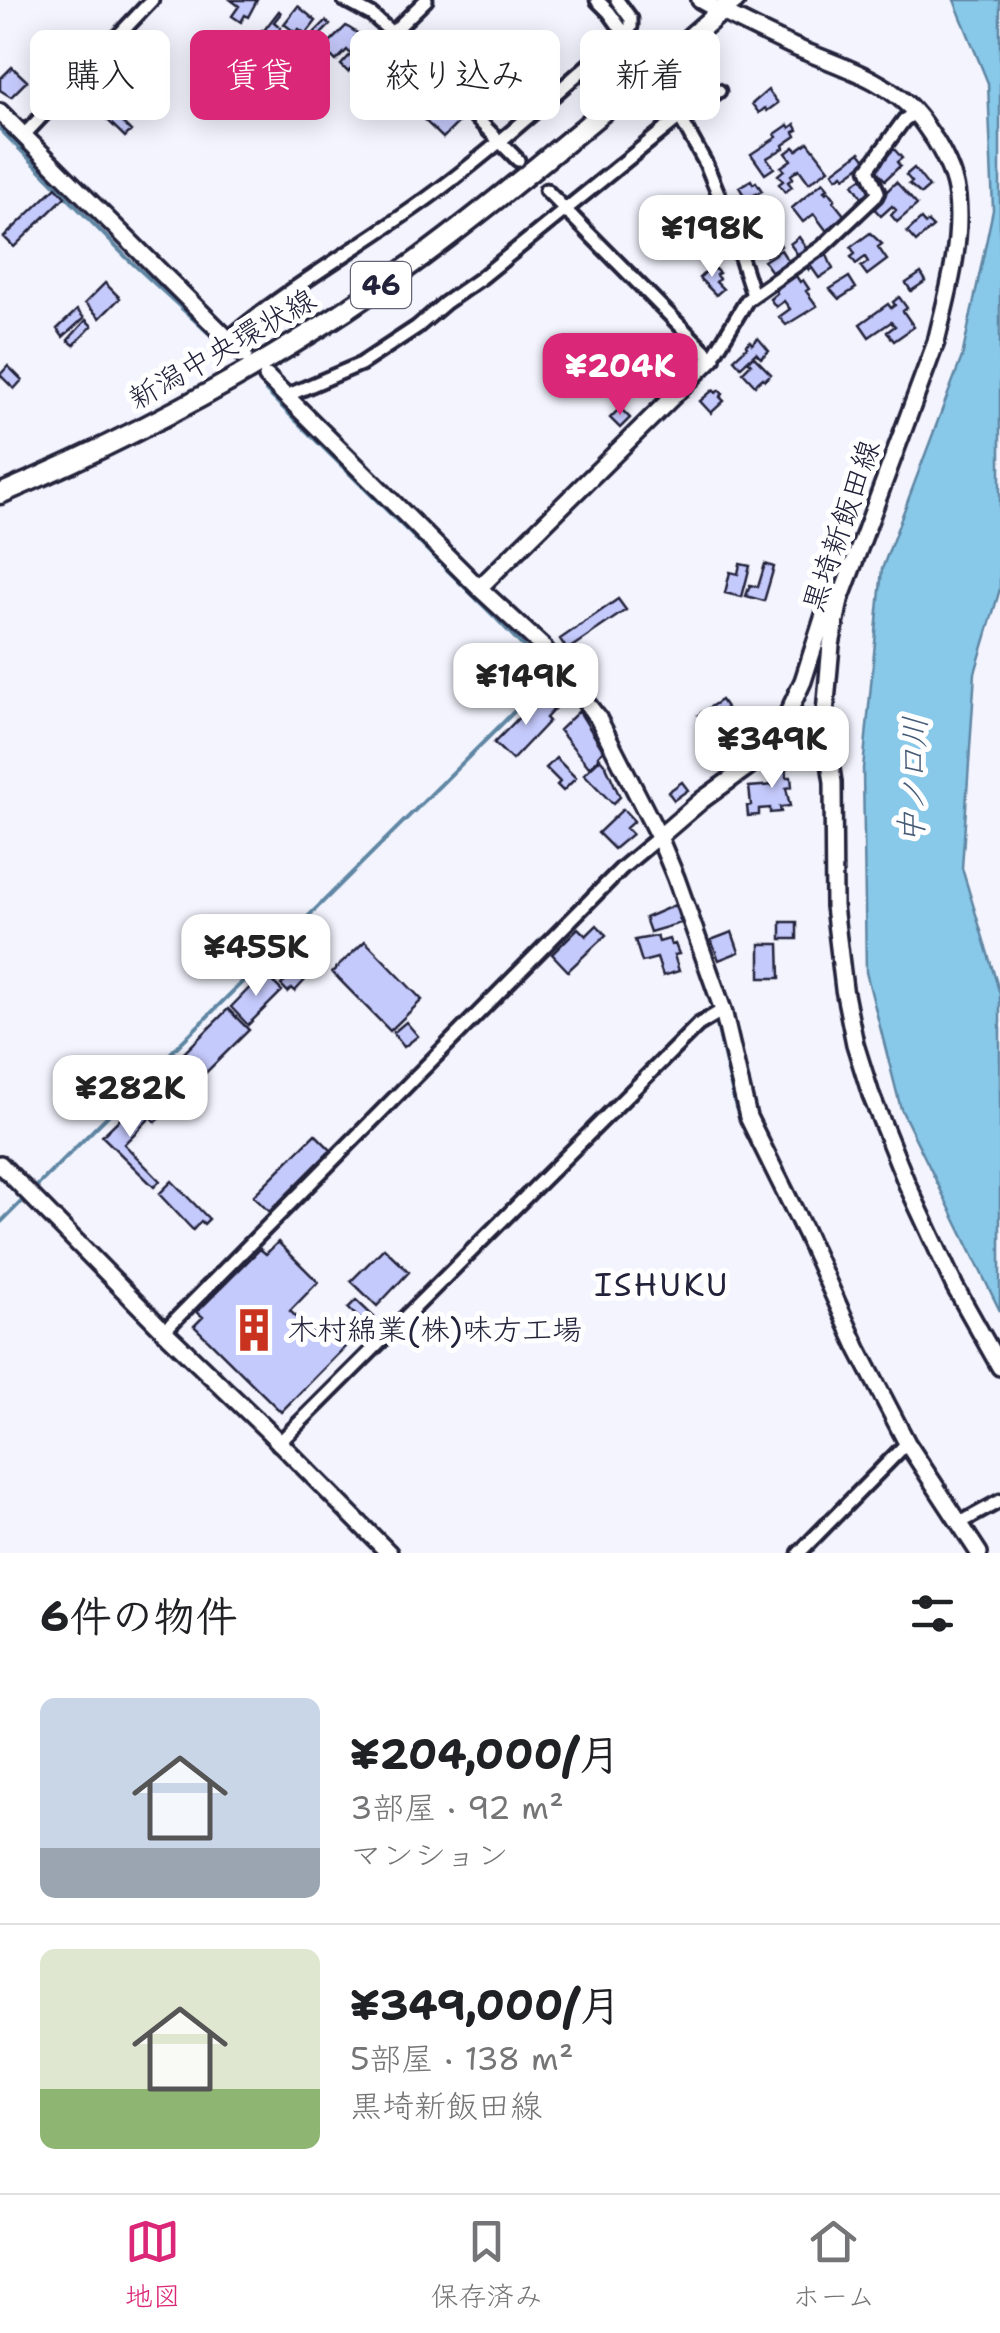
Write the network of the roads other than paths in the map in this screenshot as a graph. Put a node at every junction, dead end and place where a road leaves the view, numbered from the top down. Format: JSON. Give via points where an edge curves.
{"nodes":[{"id":1,"x":152,"y":0,"type":"edge"},
{"id":2,"x":344,"y":0,"type":"edge"},
{"id":3,"x":426,"y":0,"type":"edge"},
{"id":4,"x":598,"y":0,"type":"edge"},
{"id":5,"x":617,"y":0,"type":"edge"},
{"id":6,"x":700,"y":0,"type":"edge"},
{"id":7,"x":728,"y":6,"type":"edge"},
{"id":8,"x":388,"y":30,"type":"edge"},
{"id":9,"x":395,"y":30,"type":"edge"},
{"id":10,"x":621,"y":30,"type":"edge"},
{"id":11,"x":627,"y":30,"type":"edge"},
{"id":12,"x":580,"y":72,"type":"edge"},
{"id":13,"x":0,"y":112,"type":"edge"},
{"id":14,"x":916,"y":112,"type":"junction"},
{"id":15,"x":477,"y":120,"type":"edge"},
{"id":16,"x":676,"y":120,"type":"edge"},
{"id":17,"x":683,"y":120,"type":"edge"},
{"id":18,"x":24,"y":135,"type":"junction"},
{"id":19,"x":499,"y":142,"type":"junction"},
{"id":20,"x":518,"y":160,"type":"dead end"},
{"id":21,"x":546,"y":190,"type":"dead end"},
{"id":22,"x":565,"y":208,"type":"junction"},
{"id":23,"x":753,"y":295,"type":"junction"},
{"id":24,"x":229,"y":338,"type":"junction"},
{"id":25,"x":244,"y":355,"type":"dead end"},
{"id":26,"x":712,"y":358,"type":"junction"},
{"id":27,"x":267,"y":378,"type":"dead end"},
{"id":28,"x":286,"y":396,"type":"junction"},
{"id":29,"x":0,"y":494,"type":"edge"},
{"id":30,"x":479,"y":588,"type":"junction"},
{"id":31,"x":840,"y":600,"type":"junction"},
{"id":32,"x":659,"y":837,"type":"junction"},
{"id":33,"x":723,"y":1010,"type":"junction"},
{"id":34,"x":0,"y":1164,"type":"edge"},
{"id":35,"x":164,"y":1331,"type":"junction"},
{"id":36,"x":1000,"y":1367,"type":"edge"},
{"id":37,"x":907,"y":1443,"type":"junction"},
{"id":38,"x":278,"y":1444,"type":"junction"},
{"id":39,"x":1000,"y":1501,"type":"edge"},
{"id":40,"x":960,"y":1523,"type":"junction"},
{"id":41,"x":388,"y":1553,"type":"edge"},
{"id":42,"x":798,"y":1553,"type":"edge"},
{"id":43,"x":979,"y":1553,"type":"edge"}],
"edges":[{"from":1,"to":18,"type":"street"},
{"from":2,"to":8,"type":"street"},
{"from":3,"to":9,"type":"street"},
{"from":4,"to":10,"type":"street"},
{"from":5,"to":11,"type":"street","via":[[630,19]]},
{"from":6,"to":7,"type":"street","name":"黒埼新飯田線"},
{"from":7,"to":14,"type":"street","name":"黒埼新飯田線","via":[[788,44],[873,80]]},
{"from":7,"to":29,"type":"main road","name":"新潟中央環状線","number":"46","via":[[505,192],[354,303],[191,402]]},
{"from":12,"to":19,"type":"street"},
{"from":13,"to":18,"type":"street"},
{"from":14,"to":23,"type":"street","via":[[868,170],[876,196],[822,248]]},
{"from":14,"to":31,"type":"street","name":"黒埼新飯田線","via":[[954,176],[954,262],[936,342]]},
{"from":15,"to":19,"type":"street"},
{"from":16,"to":22,"type":"street"},
{"from":17,"to":23,"type":"street","via":[[727,215]]},
{"from":18,"to":24,"type":"street"},
{"from":19,"to":20,"type":"street"},
{"from":19,"to":24,"type":"street"},
{"from":21,"to":22,"type":"street"},
{"from":22,"to":26,"type":"street"},
{"from":22,"to":28,"type":"street","via":[[403,336],[361,364]]},
{"from":23,"to":26,"type":"street"},
{"from":24,"to":25,"type":"street"},
{"from":26,"to":30,"type":"street"},
{"from":27,"to":28,"type":"street"},
{"from":28,"to":30,"type":"street"},
{"from":30,"to":32,"type":"street","via":[[542,646],[598,718]]},
{"from":31,"to":32,"type":"street","via":[[826,609],[804,682],[776,740]]},
{"from":31,"to":36,"type":"street","name":"黒埼新飯田線","via":[[824,725],[833,782],[834,906],[855,1044],[907,1184]]},
{"from":32,"to":33,"type":"street"},
{"from":32,"to":35,"type":"street"},
{"from":33,"to":37,"type":"street","via":[[748,1117]]},
{"from":33,"to":38,"type":"street","via":[[698,1024]]},
{"from":34,"to":35,"type":"street"},
{"from":35,"to":38,"type":"street"},
{"from":37,"to":40,"type":"street"},
{"from":37,"to":42,"type":"street"},
{"from":38,"to":41,"type":"street"},
{"from":39,"to":40,"type":"street"},
{"from":40,"to":43,"type":"street"}]}
